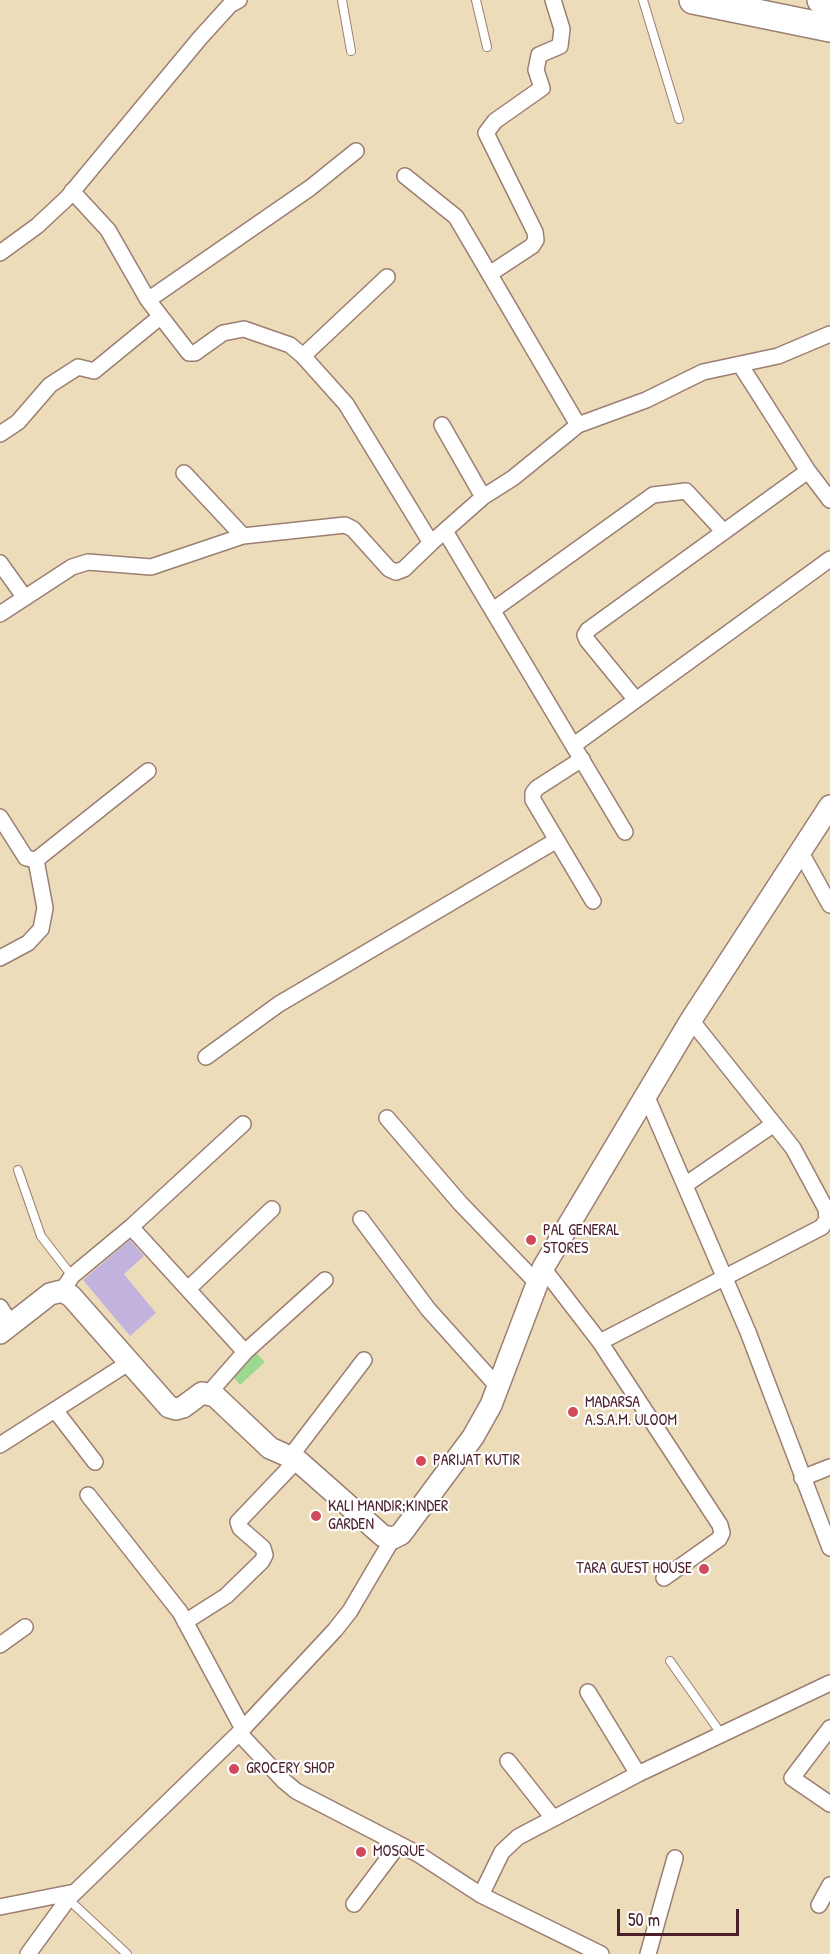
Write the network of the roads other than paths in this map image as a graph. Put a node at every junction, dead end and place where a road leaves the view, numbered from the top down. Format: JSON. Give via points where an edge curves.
{"nodes":[{"id":1,"x":239,"y":0,"type":"edge"},
{"id":2,"x":342,"y":0,"type":"edge"},
{"id":3,"x":476,"y":0,"type":"edge"},
{"id":4,"x":553,"y":0,"type":"edge"},
{"id":5,"x":643,"y":0,"type":"edge"},
{"id":6,"x":693,"y":0,"type":"edge"},
{"id":7,"x":821,"y":0,"type":"edge"},
{"id":8,"x":830,"y":2,"type":"edge"},
{"id":9,"x":830,"y":28,"type":"edge"},
{"id":10,"x":487,"y":47,"type":"dead end"},
{"id":11,"x":351,"y":51,"type":"dead end"},
{"id":12,"x":679,"y":119,"type":"dead end"},
{"id":13,"x":356,"y":151,"type":"dead end"},
{"id":14,"x":405,"y":176,"type":"dead end"},
{"id":15,"x":72,"y":191,"type":"junction"},
{"id":16,"x":0,"y":254,"type":"edge"},
{"id":17,"x":491,"y":273,"type":"junction"},
{"id":18,"x":387,"y":277,"type":"dead end"},
{"id":19,"x":148,"y":300,"type":"junction"},
{"id":20,"x":160,"y":317,"type":"junction"},
{"id":21,"x":830,"y":334,"type":"edge"},
{"id":22,"x":303,"y":356,"type":"junction"},
{"id":23,"x":741,"y":366,"type":"junction"},
{"id":24,"x":442,"y":424,"type":"dead end"},
{"id":25,"x":578,"y":425,"type":"junction"},
{"id":26,"x":0,"y":434,"type":"edge"},
{"id":27,"x":808,"y":471,"type":"junction"},
{"id":28,"x":184,"y":473,"type":"dead end"},
{"id":29,"x":483,"y":497,"type":"junction"},
{"id":30,"x":830,"y":500,"type":"edge"},
{"id":31,"x":445,"y":531,"type":"junction"},
{"id":32,"x":724,"y":532,"type":"junction"},
{"id":33,"x":243,"y":536,"type":"junction"},
{"id":34,"x":431,"y":543,"type":"junction"},
{"id":35,"x":830,"y":559,"type":"edge"},
{"id":36,"x":0,"y":563,"type":"edge"},
{"id":37,"x":25,"y":598,"type":"junction"},
{"id":38,"x":493,"y":610,"type":"junction"},
{"id":39,"x":0,"y":614,"type":"edge"},
{"id":40,"x":636,"y":700,"type":"junction"},
{"id":41,"x":574,"y":745,"type":"junction"},
{"id":42,"x":582,"y":759,"type":"junction"},
{"id":43,"x":148,"y":771,"type":"dead end"},
{"id":44,"x":830,"y":806,"type":"edge"},
{"id":45,"x":0,"y":817,"type":"edge"},
{"id":46,"x":625,"y":832,"type":"dead end"},
{"id":47,"x":556,"y":840,"type":"junction"},
{"id":48,"x":799,"y":849,"type":"junction"},
{"id":49,"x":36,"y":860,"type":"junction"},
{"id":50,"x":592,"y":901,"type":"dead end"},
{"id":51,"x":830,"y":905,"type":"edge"},
{"id":52,"x":0,"y":958,"type":"edge"},
{"id":53,"x":692,"y":1020,"type":"junction"},
{"id":54,"x":206,"y":1057,"type":"dead end"},
{"id":55,"x":646,"y":1095,"type":"junction"},
{"id":56,"x":387,"y":1118,"type":"dead end"},
{"id":57,"x":243,"y":1124,"type":"dead end"},
{"id":58,"x":774,"y":1124,"type":"junction"},
{"id":59,"x":18,"y":1170,"type":"dead end"},
{"id":60,"x":685,"y":1185,"type":"junction"},
{"id":61,"x":272,"y":1209,"type":"dead end"},
{"id":62,"x":361,"y":1219,"type":"dead end"},
{"id":63,"x":131,"y":1227,"type":"junction"},
{"id":64,"x":540,"y":1276,"type":"junction"},
{"id":65,"x":724,"y":1278,"type":"junction"},
{"id":66,"x":325,"y":1280,"type":"dead end"},
{"id":67,"x":67,"y":1284,"type":"junction"},
{"id":68,"x":188,"y":1289,"type":"junction"},
{"id":69,"x":4,"y":1322,"type":"edge"},
{"id":70,"x":600,"y":1342,"type":"junction"},
{"id":71,"x":245,"y":1352,"type":"junction"},
{"id":72,"x":364,"y":1360,"type":"dead end"},
{"id":73,"x":130,"y":1362,"type":"junction"},
{"id":74,"x":498,"y":1387,"type":"junction"},
{"id":75,"x":209,"y":1393,"type":"junction"},
{"id":76,"x":55,"y":1410,"type":"junction"},
{"id":77,"x":0,"y":1445,"type":"edge"},
{"id":78,"x":293,"y":1459,"type":"junction"},
{"id":79,"x":95,"y":1462,"type":"dead end"},
{"id":80,"x":830,"y":1467,"type":"edge"},
{"id":81,"x":802,"y":1478,"type":"junction"},
{"id":82,"x":88,"y":1495,"type":"dead end"},
{"id":83,"x":393,"y":1538,"type":"junction"},
{"id":84,"x":830,"y":1548,"type":"edge"},
{"id":85,"x":663,"y":1578,"type":"dead end"},
{"id":86,"x":185,"y":1622,"type":"junction"},
{"id":87,"x":25,"y":1627,"type":"dead end"},
{"id":88,"x":0,"y":1645,"type":"edge"},
{"id":89,"x":670,"y":1660,"type":"dead end"},
{"id":90,"x":830,"y":1683,"type":"edge"},
{"id":91,"x":588,"y":1692,"type":"dead end"},
{"id":92,"x":830,"y":1728,"type":"edge"},
{"id":93,"x":241,"y":1731,"type":"junction"},
{"id":94,"x":722,"y":1735,"type":"junction"},
{"id":95,"x":508,"y":1761,"type":"dead end"},
{"id":96,"x":638,"y":1774,"type":"junction"},
{"id":97,"x":830,"y":1804,"type":"edge"},
{"id":98,"x":553,"y":1818,"type":"junction"},
{"id":99,"x":399,"y":1844,"type":"junction"},
{"id":100,"x":675,"y":1858,"type":"dead end"},
{"id":101,"x":830,"y":1885,"type":"edge"},
{"id":102,"x":481,"y":1895,"type":"junction"},
{"id":103,"x":72,"y":1896,"type":"junction"},
{"id":104,"x":354,"y":1904,"type":"dead end"},
{"id":105,"x":819,"y":1905,"type":"dead end"},
{"id":106,"x":0,"y":1907,"type":"edge"},
{"id":107,"x":28,"y":1954,"type":"edge"},
{"id":108,"x":127,"y":1954,"type":"edge"},
{"id":109,"x":601,"y":1954,"type":"edge"},
{"id":110,"x":648,"y":1954,"type":"edge"}],
"edges":[{"from":1,"to":15,"type":"street","via":[[200,38]]},
{"from":2,"to":11,"type":"lane"},
{"from":3,"to":10,"type":"lane"},
{"from":4,"to":17,"type":"street","via":[[562,29],[560,46],[539,55],[536,70],[542,88],[495,121],[486,133],[536,240]]},
{"from":5,"to":12,"type":"lane"},
{"from":6,"to":9,"type":"highway"},
{"from":7,"to":8,"type":"highway"},
{"from":13,"to":19,"type":"street","via":[[310,188]]},
{"from":14,"to":17,"type":"street","via":[[456,217]]},
{"from":15,"to":16,"type":"street","via":[[37,226]]},
{"from":15,"to":19,"type":"street","via":[[108,230]]},
{"from":17,"to":25,"type":"street"},
{"from":18,"to":22,"type":"street"},
{"from":19,"to":20,"type":"street"},
{"from":20,"to":22,"type":"street","via":[[189,353],[195,353],[223,333],[244,329],[290,345]]},
{"from":20,"to":26,"type":"street","via":[[94,370],[80,366],[50,385],[18,422]]},
{"from":21,"to":23,"type":"street","via":[[778,356]]},
{"from":22,"to":34,"type":"street","via":[[346,404]]},
{"from":23,"to":25,"type":"street","via":[[703,372],[646,400]]},
{"from":23,"to":27,"type":"street"},
{"from":24,"to":29,"type":"street"},
{"from":25,"to":29,"type":"street"},
{"from":27,"to":30,"type":"street"},
{"from":27,"to":32,"type":"street"},
{"from":28,"to":33,"type":"street"},
{"from":29,"to":31,"type":"street"},
{"from":31,"to":34,"type":"street"},
{"from":31,"to":38,"type":"street"},
{"from":32,"to":38,"type":"street","via":[[686,491],[654,495]]},
{"from":32,"to":40,"type":"street","via":[[585,635]]},
{"from":33,"to":34,"type":"street","via":[[345,525],[396,572]]},
{"from":33,"to":37,"type":"street","via":[[151,567],[80,564]]},
{"from":35,"to":40,"type":"street"},
{"from":36,"to":37,"type":"street"},
{"from":37,"to":39,"type":"street"},
{"from":38,"to":41,"type":"street"},
{"from":40,"to":41,"type":"street"},
{"from":41,"to":42,"type":"street"},
{"from":42,"to":46,"type":"street"},
{"from":42,"to":47,"type":"street","via":[[533,793],[533,800]]},
{"from":43,"to":49,"type":"street"},
{"from":44,"to":48,"type":"street"},
{"from":45,"to":49,"type":"street","via":[[26,858]]},
{"from":47,"to":50,"type":"street"},
{"from":47,"to":54,"type":"street","via":[[279,1004]]},
{"from":48,"to":51,"type":"street"},
{"from":48,"to":53,"type":"street"},
{"from":49,"to":52,"type":"street","via":[[45,908],[41,929],[28,943]]},
{"from":53,"to":55,"type":"street"},
{"from":53,"to":58,"type":"street"},
{"from":55,"to":60,"type":"street"},
{"from":55,"to":64,"type":"street"},
{"from":56,"to":64,"type":"street","via":[[460,1203]]},
{"from":57,"to":63,"type":"street"},
{"from":58,"to":60,"type":"street"},
{"from":58,"to":65,"type":"street","via":[[793,1148],[826,1209],[827,1220],[822,1227]]},
{"from":59,"to":67,"type":"lane","via":[[41,1236]]},
{"from":60,"to":65,"type":"street"},
{"from":61,"to":68,"type":"street"},
{"from":62,"to":74,"type":"street","via":[[428,1309]]},
{"from":63,"to":67,"type":"street"},
{"from":63,"to":68,"type":"street"},
{"from":64,"to":70,"type":"street"},
{"from":64,"to":74,"type":"street"},
{"from":65,"to":70,"type":"street"},
{"from":65,"to":81,"type":"street"},
{"from":66,"to":71,"type":"street"},
{"from":67,"to":69,"type":"street"},
{"from":67,"to":73,"type":"street","via":[[71,1296]]},
{"from":68,"to":71,"type":"street"},
{"from":70,"to":85,"type":"street","via":[[720,1525],[719,1539]]},
{"from":71,"to":75,"type":"street"},
{"from":72,"to":78,"type":"street"},
{"from":73,"to":75,"type":"street","via":[[170,1407],[183,1407],[202,1393]]},
{"from":73,"to":76,"type":"street"},
{"from":74,"to":83,"type":"street","via":[[473,1437],[401,1534]]},
{"from":75,"to":78,"type":"street","via":[[276,1452]]},
{"from":76,"to":77,"type":"street"},
{"from":76,"to":79,"type":"street"},
{"from":78,"to":83,"type":"street","via":[[383,1536]]},
{"from":78,"to":86,"type":"street","via":[[238,1522],[263,1548],[262,1561],[226,1596]]},
{"from":80,"to":81,"type":"street"},
{"from":81,"to":84,"type":"street"},
{"from":82,"to":86,"type":"street"},
{"from":83,"to":93,"type":"street","via":[[344,1619]]},
{"from":86,"to":93,"type":"street"},
{"from":87,"to":88,"type":"street"},
{"from":89,"to":94,"type":"lane"},
{"from":90,"to":94,"type":"street"},
{"from":91,"to":96,"type":"street"},
{"from":92,"to":97,"type":"street","via":[[792,1778]]},
{"from":93,"to":99,"type":"street","via":[[290,1786]]},
{"from":93,"to":103,"type":"street"},
{"from":94,"to":96,"type":"street"},
{"from":95,"to":98,"type":"street"},
{"from":96,"to":98,"type":"street"},
{"from":98,"to":102,"type":"street","via":[[508,1844]]},
{"from":99,"to":102,"type":"street"},
{"from":99,"to":104,"type":"street"},
{"from":100,"to":110,"type":"street"},
{"from":101,"to":105,"type":"street"},
{"from":102,"to":109,"type":"street"},
{"from":103,"to":106,"type":"street"},
{"from":103,"to":107,"type":"street"},
{"from":103,"to":108,"type":"lane"}]}
